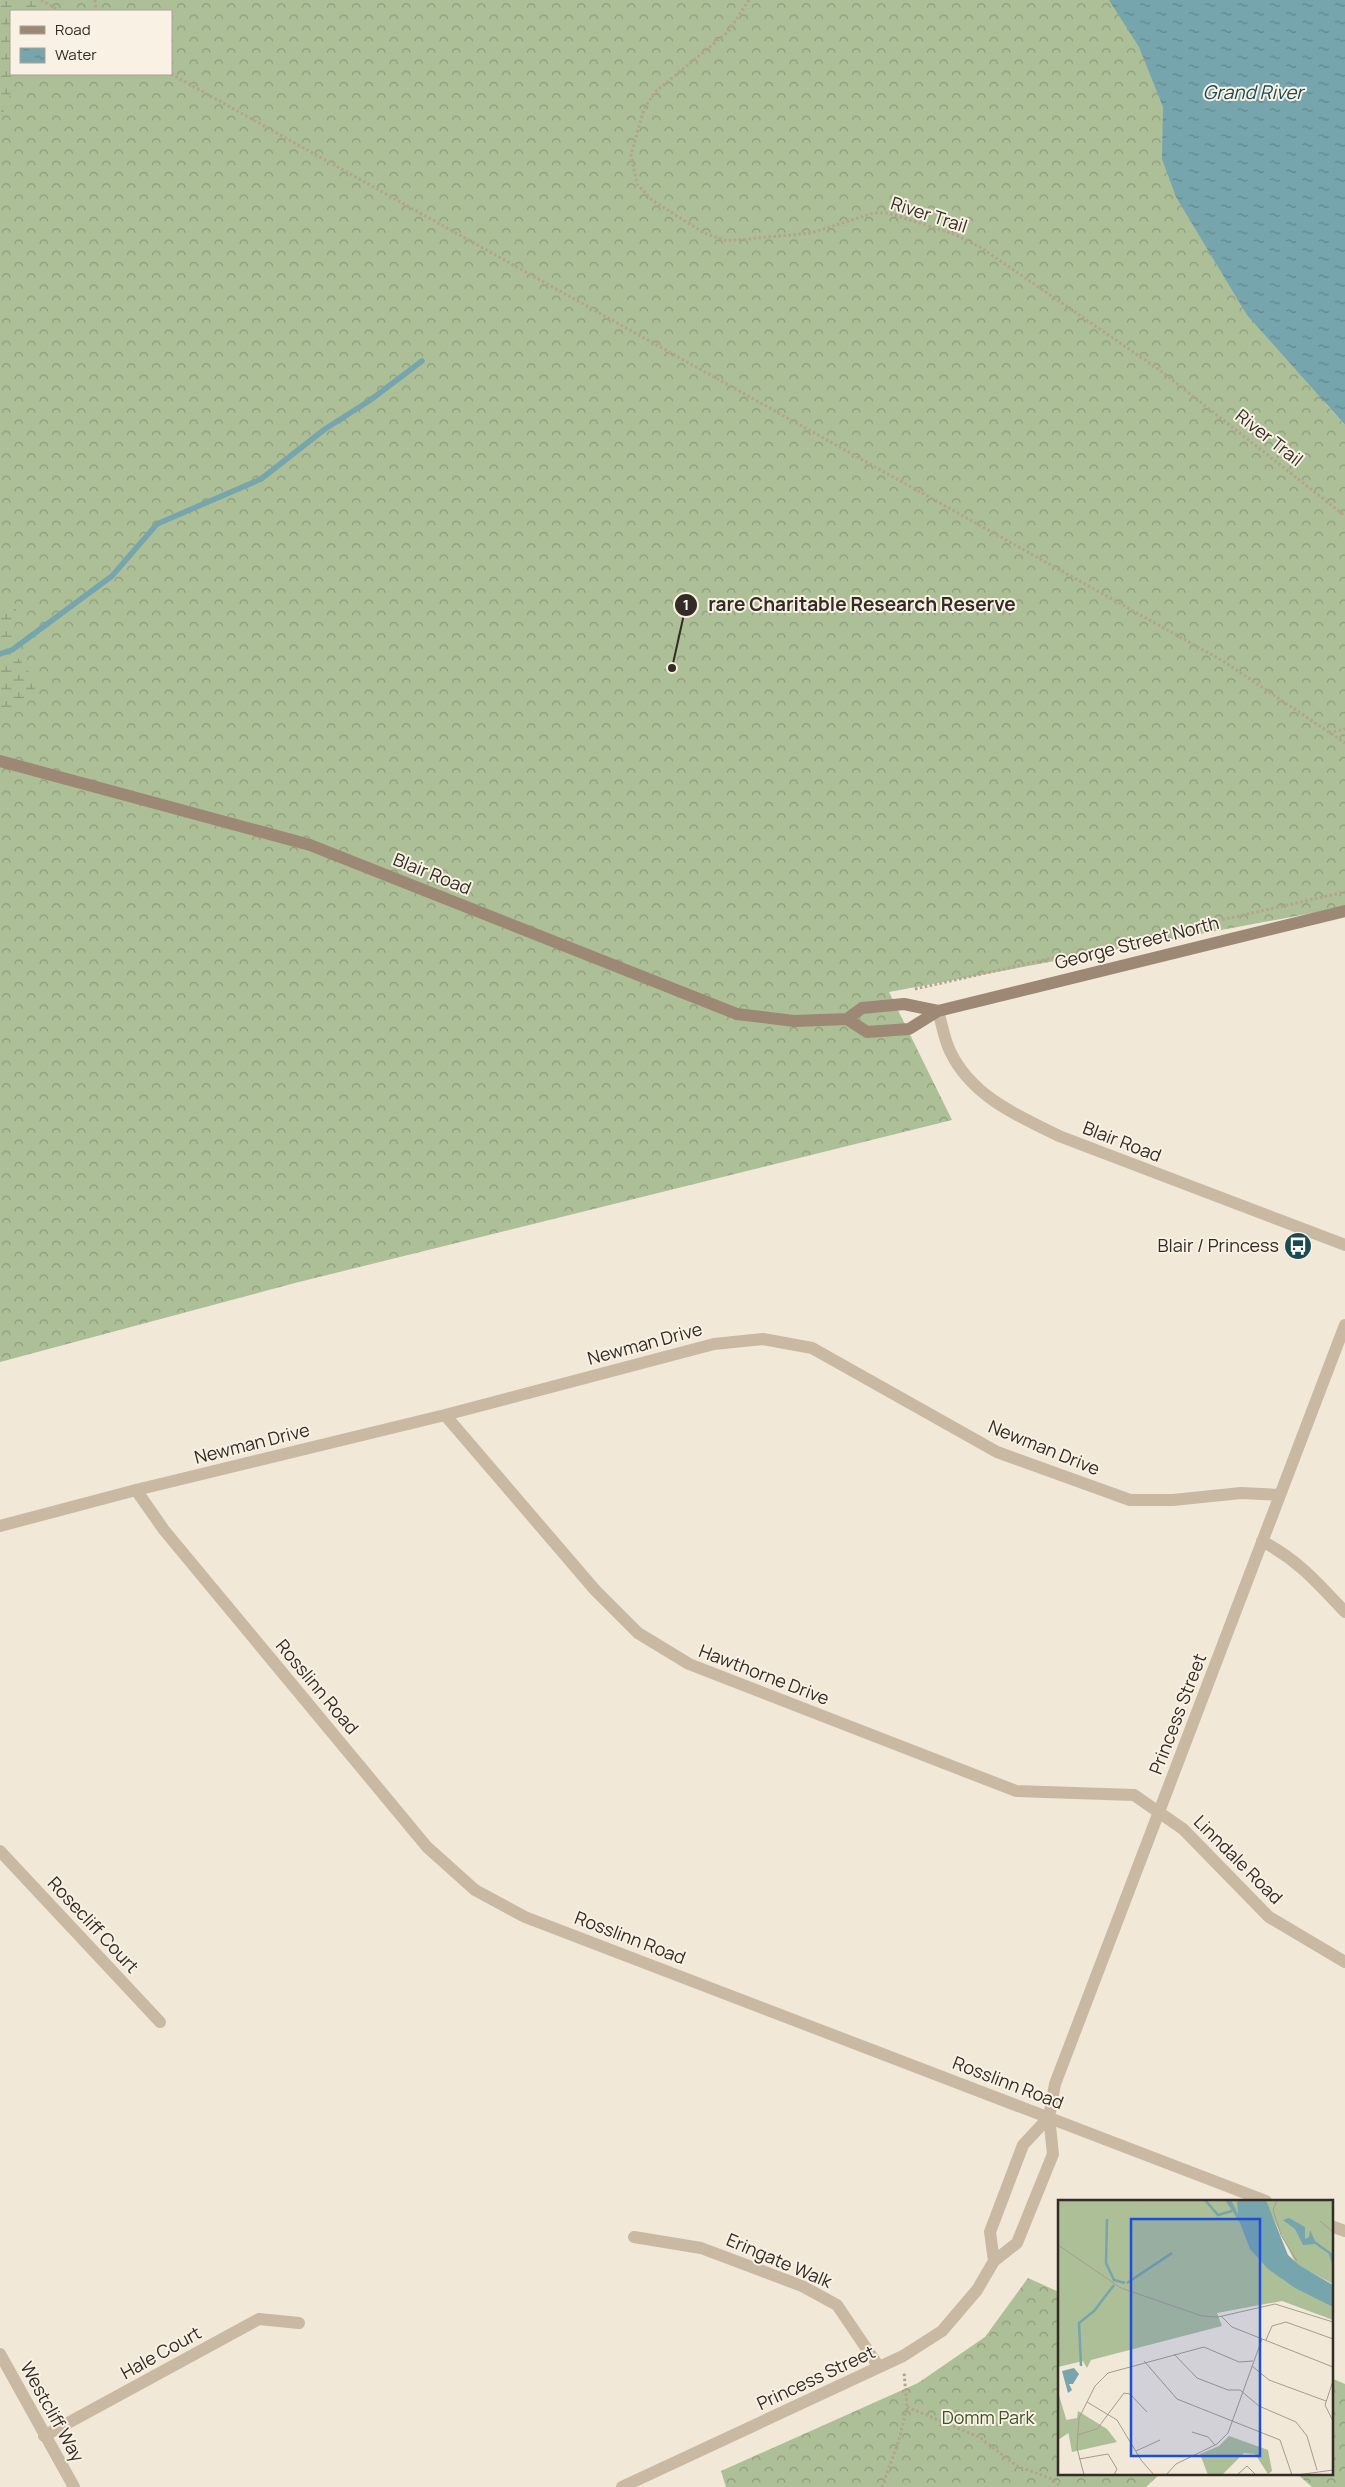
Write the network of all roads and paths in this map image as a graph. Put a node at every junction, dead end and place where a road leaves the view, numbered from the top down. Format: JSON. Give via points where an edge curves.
{"nodes":[{"id":1,"x":40,"y":0,"type":"edge"},
{"id":2,"x":749,"y":0,"type":"edge"},
{"id":3,"x":58,"y":10,"type":"edge"},
{"id":4,"x":172,"y":75,"type":"edge"},
{"id":5,"x":1345,"y":516,"type":"edge"},
{"id":6,"x":1345,"y":729,"type":"edge"},
{"id":7,"x":1328,"y":733,"type":"junction"},
{"id":8,"x":1345,"y":743,"type":"edge"},
{"id":9,"x":0,"y":760,"type":"edge"},
{"id":10,"x":1345,"y":892,"type":"edge"},
{"id":11,"x":1345,"y":910,"type":"edge"},
{"id":12,"x":914,"y":989,"type":"dead end"},
{"id":13,"x":938,"y":1011,"type":"junction"},
{"id":14,"x":847,"y":1019,"type":"junction"},
{"id":15,"x":1345,"y":1245,"type":"edge"},
{"id":16,"x":1345,"y":1325,"type":"edge"},
{"id":17,"x":446,"y":1415,"type":"junction"},
{"id":18,"x":136,"y":1490,"type":"junction"},
{"id":19,"x":1280,"y":1494,"type":"junction"},
{"id":20,"x":0,"y":1526,"type":"edge"},
{"id":21,"x":1262,"y":1541,"type":"junction"},
{"id":22,"x":1345,"y":1612,"type":"edge"},
{"id":23,"x":1159,"y":1812,"type":"junction"},
{"id":24,"x":0,"y":1851,"type":"edge"},
{"id":25,"x":1345,"y":1962,"type":"edge"},
{"id":26,"x":160,"y":2022,"type":"dead end"},
{"id":27,"x":1049,"y":2117,"type":"junction"},
{"id":28,"x":1263,"y":2200,"type":"edge"},
{"id":29,"x":1332,"y":2226,"type":"edge"},
{"id":30,"x":1345,"y":2231,"type":"edge"},
{"id":31,"x":634,"y":2237,"type":"dead end"},
{"id":32,"x":994,"y":2261,"type":"junction"},
{"id":33,"x":299,"y":2323,"type":"dead end"},
{"id":34,"x":0,"y":2354,"type":"edge"},
{"id":35,"x":903,"y":2356,"type":"junction"},
{"id":36,"x":879,"y":2367,"type":"junction"},
{"id":37,"x":908,"y":2407,"type":"junction"},
{"id":38,"x":44,"y":2436,"type":"junction"},
{"id":39,"x":74,"y":2487,"type":"edge"},
{"id":40,"x":622,"y":2487,"type":"edge"},
{"id":41,"x":882,"y":2487,"type":"edge"},
{"id":42,"x":1062,"y":2487,"type":"edge"}],
"edges":[{"from":1,"to":3,"type":"path"},
{"from":2,"to":5,"type":"path","name":"River Trail","via":[[728,32],[655,92],[644,108],[631,155],[637,184],[652,200],[704,233],[727,241],[811,233],[874,213],[888,213],[954,234],[980,247],[1161,371]]},
{"from":4,"to":7,"type":"path","via":[[1223,661]]},
{"from":6,"to":7,"type":"path"},
{"from":7,"to":8,"type":"path"},
{"from":9,"to":14,"type":"main road","name":"Blair Road","via":[[310,845],[737,1014],[794,1021]]},
{"from":10,"to":12,"type":"path"},
{"from":11,"to":13,"type":"main road","name":"George Street North"},
{"from":13,"to":14,"type":"main road","name":"Blair Road","via":[[904,1004],[862,1008]]},
{"from":13,"to":14,"type":"main road","via":[[909,1029],[867,1032]]},
{"from":13,"to":15,"type":"street","name":"Blair Road","via":[[948,1045],[965,1077],[986,1096],[1025,1120],[1059,1136]]},
{"from":16,"to":19,"type":"street","name":"Princess Street"},
{"from":17,"to":18,"type":"street","name":"Newman Drive"},
{"from":17,"to":19,"type":"street","name":"Newman Drive","via":[[714,1344],[763,1339],[812,1348],[997,1452],[1130,1500],[1173,1500],[1241,1493]]},
{"from":17,"to":23,"type":"street","name":"Hawthorne Drive","via":[[595,1590],[638,1633],[689,1664],[1016,1791],[1134,1796]]},
{"from":18,"to":20,"type":"street","name":"Newman Drive"},
{"from":18,"to":27,"type":"street","name":"Rosslinn Road","via":[[164,1530],[427,1847],[475,1890],[525,1917]]},
{"from":19,"to":21,"type":"street","name":"Princess Street"},
{"from":21,"to":22,"type":"street","via":[[1302,1566]]},
{"from":21,"to":23,"type":"street","name":"Princess Street"},
{"from":23,"to":25,"type":"street","name":"Linndale Road","via":[[1183,1829],[1270,1917]]},
{"from":23,"to":27,"type":"street","name":"Princess Street","via":[[1055,2084]]},
{"from":24,"to":26,"type":"street","name":"Rosecliff Court"},
{"from":27,"to":28,"type":"street","name":"Rosslinn Road"},
{"from":27,"to":32,"type":"street","via":[[1022,2145],[990,2232]]},
{"from":27,"to":32,"type":"street","name":"Princess Street","via":[[1053,2154],[1017,2243]]},
{"from":29,"to":30,"type":"street"},
{"from":31,"to":36,"type":"street","name":"Eringate Walk","via":[[701,2248],[802,2286],[837,2305]]},
{"from":32,"to":35,"type":"street","name":"Princess Street","via":[[977,2290],[942,2331]]},
{"from":33,"to":38,"type":"street","name":"Hale Court","via":[[259,2319]]},
{"from":34,"to":38,"type":"street","name":"Westcliff Way"},
{"from":35,"to":36,"type":"street","name":"Princess Street"},
{"from":35,"to":37,"type":"path"},
{"from":36,"to":40,"type":"street","name":"Princess Street"},
{"from":37,"to":41,"type":"path"},
{"from":37,"to":42,"type":"path","via":[[979,2436],[1017,2466],[1052,2478]]},
{"from":38,"to":39,"type":"street","name":"Westcliff Way"}]}
